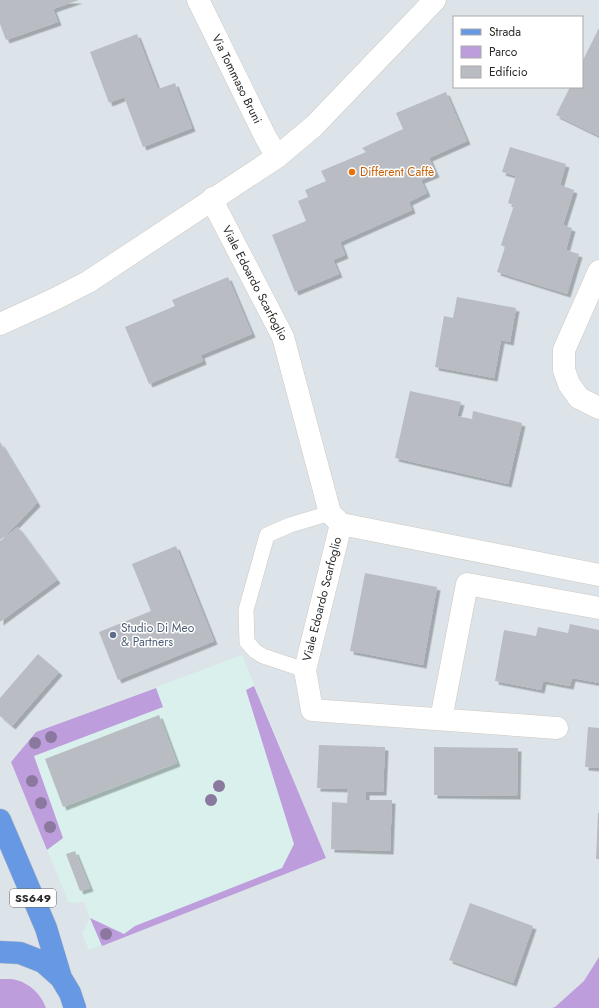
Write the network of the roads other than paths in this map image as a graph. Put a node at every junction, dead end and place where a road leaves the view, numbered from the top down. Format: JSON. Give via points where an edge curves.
{"nodes":[{"id":1,"x":198,"y":0,"type":"edge"},
{"id":2,"x":435,"y":0,"type":"edge"},
{"id":3,"x":277,"y":157,"type":"junction"},
{"id":4,"x":213,"y":198,"type":"junction"},
{"id":5,"x":599,"y":271,"type":"edge"},
{"id":6,"x":0,"y":324,"type":"edge"},
{"id":7,"x":599,"y":408,"type":"edge"},
{"id":8,"x":335,"y":518,"type":"junction"},
{"id":9,"x":599,"y":575,"type":"edge"},
{"id":10,"x":599,"y":608,"type":"edge"},
{"id":11,"x":305,"y":670,"type":"junction"},
{"id":12,"x":441,"y":719,"type":"junction"},
{"id":13,"x":557,"y":728,"type":"dead end"},
{"id":14,"x":0,"y":820,"type":"edge"},
{"id":15,"x":0,"y":952,"type":"edge"},
{"id":16,"x":61,"y":978,"type":"junction"},
{"id":17,"x":75,"y":1008,"type":"edge"}],
"edges":[{"from":1,"to":3,"type":"street","name":"Via Tommaso Bruni"},
{"from":2,"to":3,"type":"street","via":[[314,126]]},
{"from":3,"to":4,"type":"street"},
{"from":4,"to":6,"type":"street","via":[[88,282],[55,300]]},
{"from":4,"to":8,"type":"street","name":"Viale Edoardo Scarfoglio","via":[[283,337]]},
{"from":5,"to":7,"type":"street","via":[[564,350],[564,370],[569,384],[579,398]]},
{"from":8,"to":9,"type":"street"},
{"from":8,"to":11,"type":"street","name":"Viale Edoardo Scarfoglio"},
{"from":8,"to":11,"type":"lane","via":[[290,525],[267,535],[246,610],[247,642],[254,651]]},
{"from":10,"to":12,"type":"street","via":[[467,584]]},
{"from":11,"to":12,"type":"street","name":"Viale Edoardo Scarfoglio","via":[[312,710]]},
{"from":12,"to":13,"type":"street","name":"Viale Edoardo Scarfoglio"},
{"from":14,"to":16,"type":"main road","number":"SS649","via":[[46,928]]},
{"from":15,"to":16,"type":"main road","number":"SS649","via":[[20,952],[43,962]]},
{"from":16,"to":17,"type":"main road","number":"SS649"}]}
